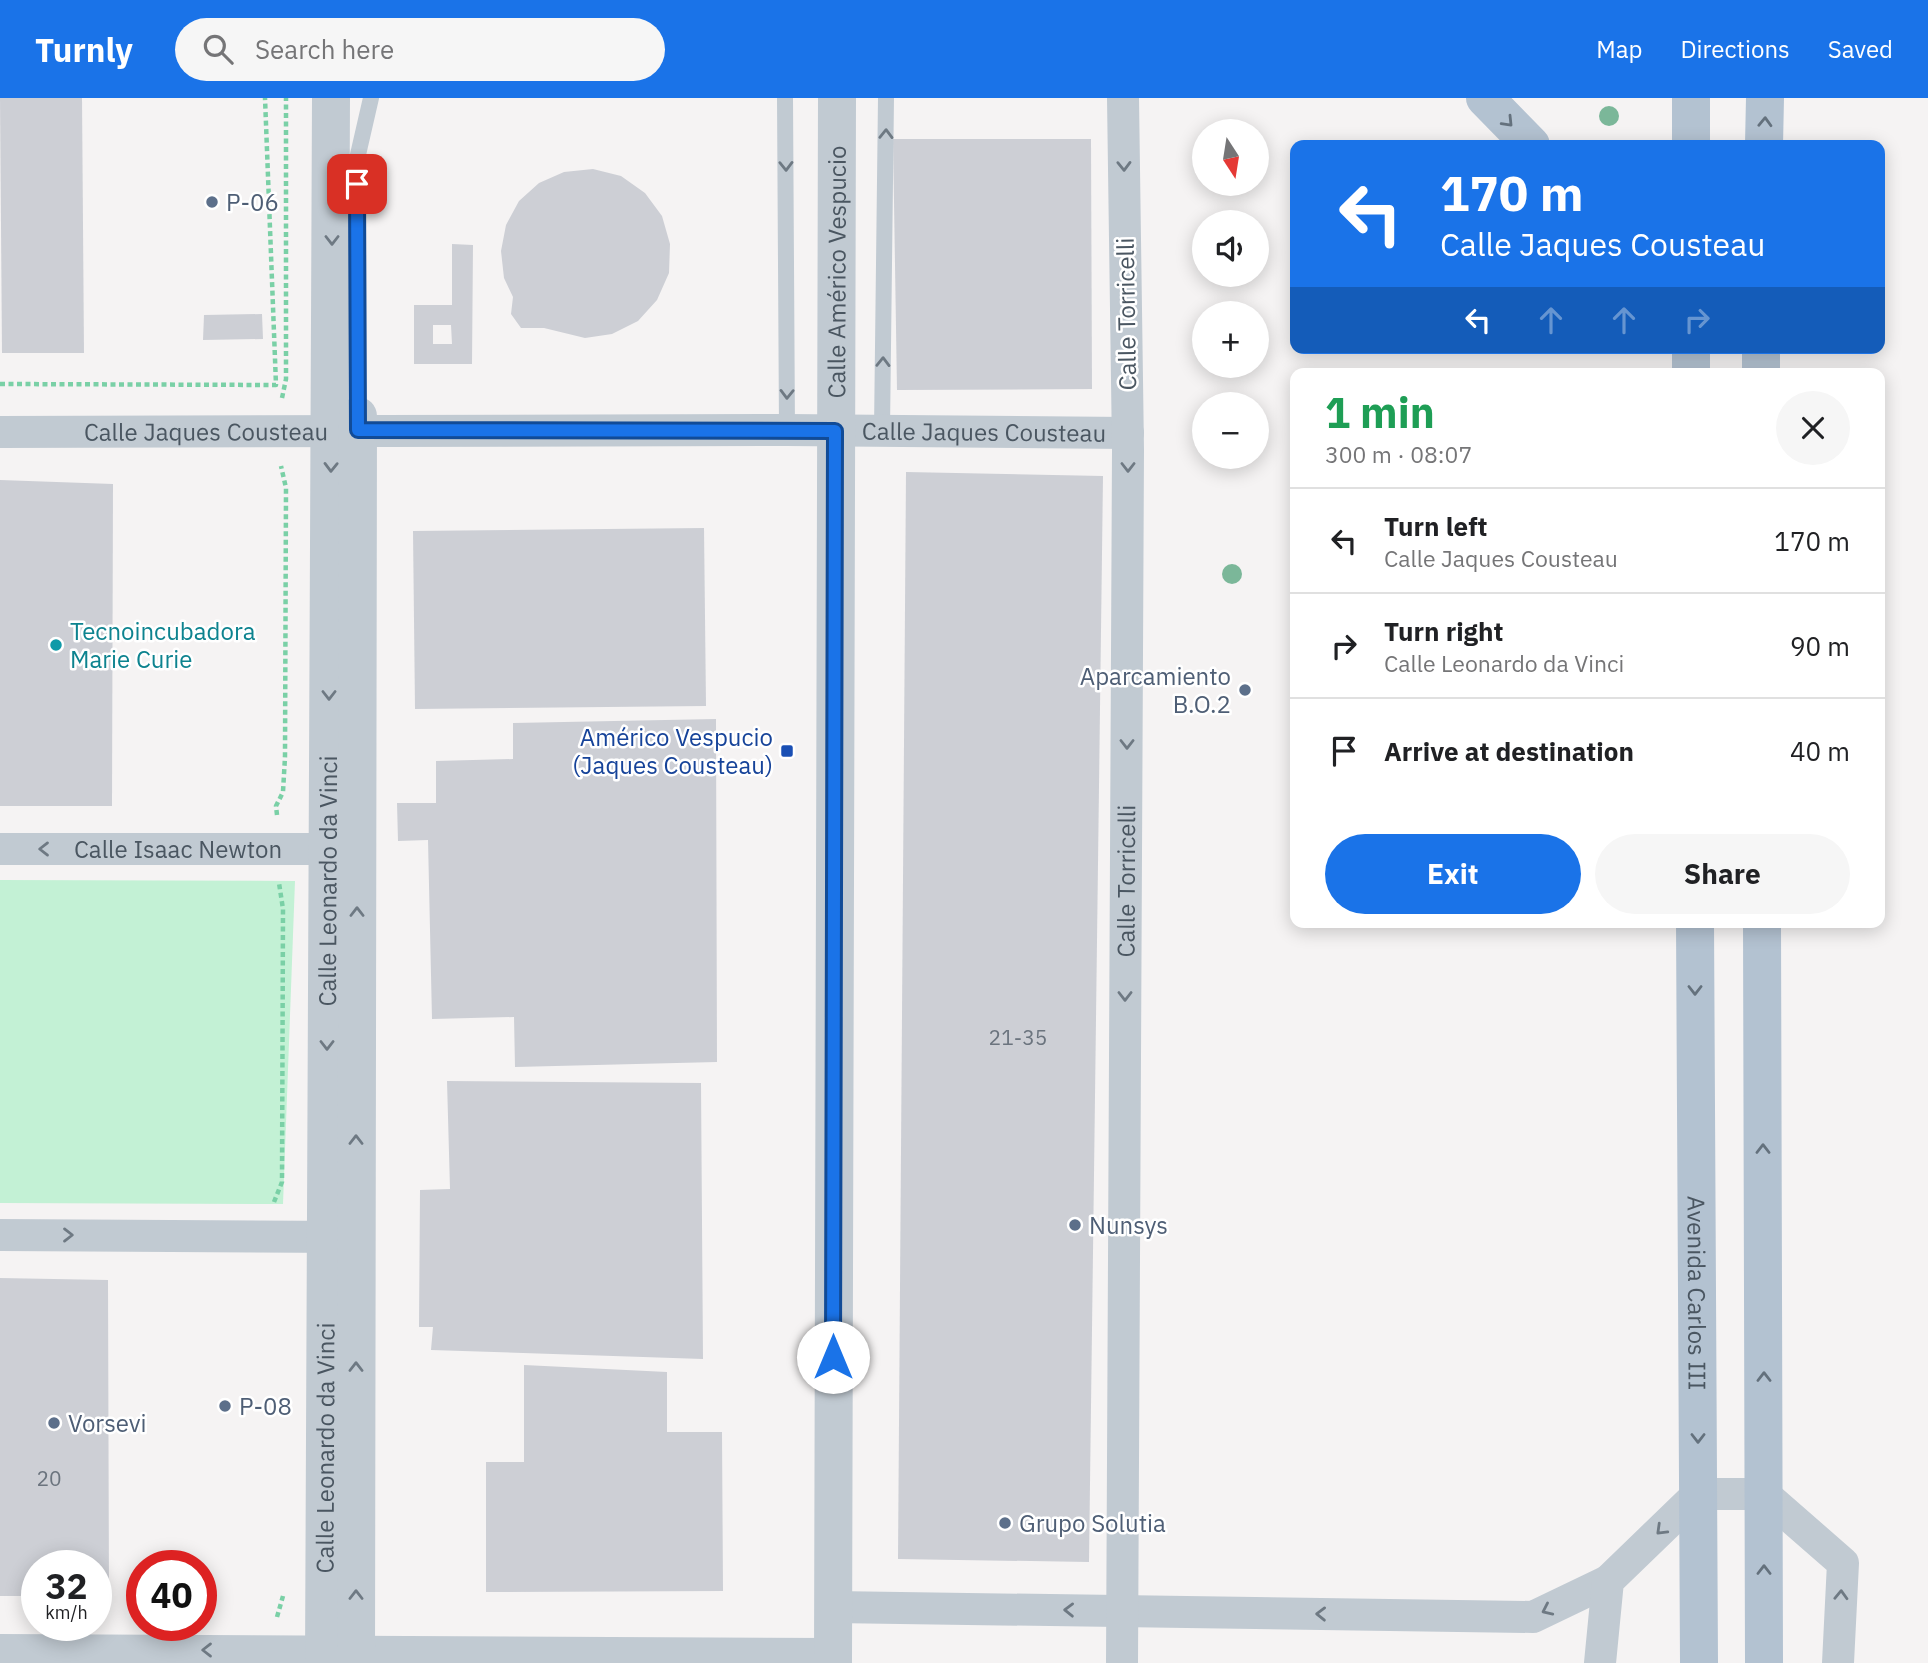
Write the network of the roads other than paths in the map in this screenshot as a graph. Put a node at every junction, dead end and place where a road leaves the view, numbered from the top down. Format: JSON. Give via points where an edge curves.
{"nodes":[{"id":1,"x":316,"y":98,"type":"edge"},
{"id":2,"x":331,"y":98,"type":"edge"},
{"id":3,"x":356,"y":98,"type":"edge"},
{"id":4,"x":371,"y":98,"type":"edge"},
{"id":5,"x":785,"y":98,"type":"edge"},
{"id":6,"x":837,"y":98,"type":"edge"},
{"id":7,"x":886,"y":98,"type":"edge"},
{"id":8,"x":1123,"y":98,"type":"edge"},
{"id":9,"x":1485,"y":98,"type":"edge"},
{"id":10,"x":1691,"y":98,"type":"edge"},
{"id":11,"x":1765,"y":98,"type":"edge"},
{"id":12,"x":1526,"y":140,"type":"edge"},
{"id":13,"x":1691,"y":140,"type":"edge"},
{"id":14,"x":1764,"y":140,"type":"edge"},
{"id":15,"x":344,"y":162,"type":"junction"},
{"id":16,"x":344,"y":430,"type":"junction"},
{"id":17,"x":787,"y":430,"type":"junction"},
{"id":18,"x":882,"y":430,"type":"junction"},
{"id":19,"x":835,"y":431,"type":"junction"},
{"id":20,"x":0,"y":432,"type":"edge"},
{"id":21,"x":1128,"y":433,"type":"junction"},
{"id":22,"x":0,"y":849,"type":"edge"},
{"id":23,"x":342,"y":850,"type":"junction"},
{"id":24,"x":1695,"y":928,"type":"edge"},
{"id":25,"x":1762,"y":928,"type":"edge"},
{"id":26,"x":0,"y":1235,"type":"edge"},
{"id":27,"x":341,"y":1237,"type":"junction"},
{"id":28,"x":1698,"y":1494,"type":"junction"},
{"id":29,"x":1764,"y":1494,"type":"junction"},
{"id":30,"x":1608,"y":1581,"type":"junction"},
{"id":31,"x":833,"y":1607,"type":"junction"},
{"id":32,"x":1122,"y":1611,"type":"junction"},
{"id":33,"x":0,"y":1650,"type":"edge"},
{"id":34,"x":340,"y":1657,"type":"edge"},
{"id":35,"x":833,"y":1658,"type":"edge"},
{"id":36,"x":1122,"y":1663,"type":"edge"},
{"id":37,"x":1600,"y":1663,"type":"edge"},
{"id":38,"x":1699,"y":1663,"type":"edge"},
{"id":39,"x":1764,"y":1663,"type":"edge"},
{"id":40,"x":1839,"y":1663,"type":"edge"}],
"edges":[{"from":1,"to":15,"type":"lane"},
{"from":2,"to":15,"type":"street","name":"Calle Leonardo da Vinci"},
{"from":3,"to":15,"type":"street","name":"Calle Leonardo da Vinci"},
{"from":4,"to":15,"type":"lane"},
{"from":5,"to":17,"type":"lane","one_way":true},
{"from":6,"to":19,"type":"street","name":"Calle Américo Vespucio"},
{"from":18,"to":7,"type":"lane","one_way":true},
{"from":8,"to":21,"type":"street","name":"Calle Torricelli","one_way":true},
{"from":9,"to":12,"type":"main road","one_way":true},
{"from":10,"to":13,"type":"main road"},
{"from":14,"to":11,"type":"main road","one_way":true},
{"from":15,"to":16,"type":"street","name":"Calle Leonardo da Vinci"},
{"from":16,"to":17,"type":"street","name":"Calle Jaques Cousteau"},
{"from":16,"to":20,"type":"street","name":"Calle Jaques Cousteau"},
{"from":16,"to":23,"type":"street","name":"Calle Leonardo da Vinci"},
{"from":17,"to":19,"type":"street","name":"Calle Jaques Cousteau"},
{"from":18,"to":19,"type":"street","name":"Calle Jaques Cousteau"},
{"from":18,"to":21,"type":"street","name":"Calle Jaques Cousteau"},
{"from":19,"to":31,"type":"street","name":"Calle Américo Vespucio"},
{"from":21,"to":32,"type":"street","name":"Calle Torricelli","one_way":true},
{"from":23,"to":22,"type":"street","name":"Calle Isaac Newton","one_way":true},
{"from":23,"to":27,"type":"street","name":"Calle Leonardo da Vinci"},
{"from":24,"to":28,"type":"main road","name":"Avenida Carlos III","one_way":true},
{"from":29,"to":25,"type":"main road","one_way":true},
{"from":26,"to":27,"type":"street","one_way":true},
{"from":27,"to":34,"type":"street","name":"Calle Leonardo da Vinci"},
{"from":28,"to":29,"type":"street"},
{"from":28,"to":30,"type":"street","one_way":true},
{"from":28,"to":38,"type":"main road","name":"Avenida Carlos III"},
{"from":39,"to":29,"type":"main road","one_way":true},
{"from":40,"to":29,"type":"street","one_way":true,"via":[[1843,1563]]},
{"from":30,"to":32,"type":"street","one_way":true,"via":[[1533,1617]]},
{"from":30,"to":37,"type":"street"},
{"from":32,"to":31,"type":"street","one_way":true},
{"from":31,"to":35,"type":"street","name":"Calle Américo Vespucio"},
{"from":32,"to":36,"type":"street","name":"Calle Torricelli"},
{"from":34,"to":33,"type":"street","one_way":true},
{"from":34,"to":35,"type":"street"}]}
